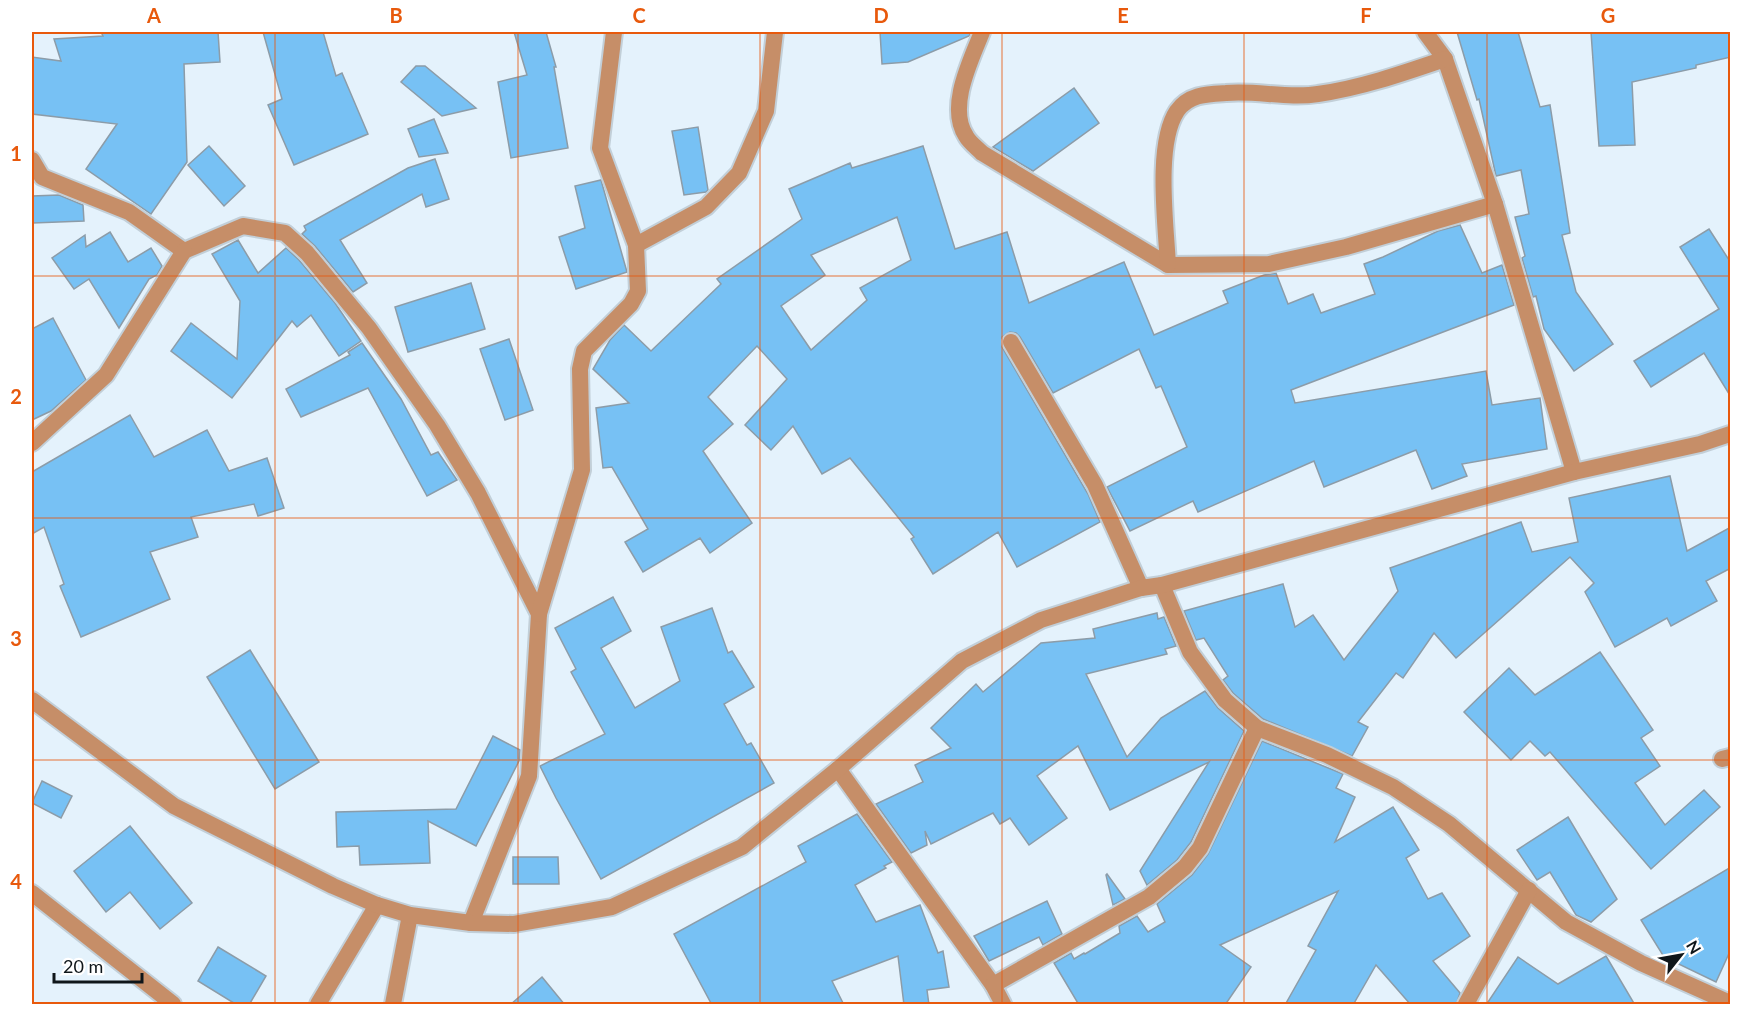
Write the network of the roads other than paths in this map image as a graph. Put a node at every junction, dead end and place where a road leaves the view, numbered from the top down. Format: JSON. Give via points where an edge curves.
{"nodes":[{"id":1,"x":614,"y":32,"type":"edge"},
{"id":2,"x":776,"y":32,"type":"edge"},
{"id":3,"x":982,"y":32,"type":"edge"},
{"id":4,"x":1425,"y":32,"type":"edge"},
{"id":5,"x":1445,"y":59,"type":"junction"},
{"id":6,"x":32,"y":160,"type":"edge"},
{"id":7,"x":1495,"y":204,"type":"junction"},
{"id":8,"x":636,"y":245,"type":"junction"},
{"id":9,"x":184,"y":251,"type":"junction"},
{"id":10,"x":1168,"y":265,"type":"junction"},
{"id":11,"x":1011,"y":342,"type":"dead end"},
{"id":12,"x":1731,"y":435,"type":"edge"},
{"id":13,"x":32,"y":443,"type":"edge"},
{"id":14,"x":1574,"y":472,"type":"junction"},
{"id":15,"x":1162,"y":585,"type":"junction"},
{"id":16,"x":1141,"y":588,"type":"junction"},
{"id":17,"x":539,"y":614,"type":"junction"},
{"id":18,"x":32,"y":700,"type":"edge"},
{"id":19,"x":1257,"y":728,"type":"junction"},
{"id":20,"x":838,"y":769,"type":"junction"},
{"id":21,"x":1529,"y":890,"type":"junction"},
{"id":22,"x":32,"y":893,"type":"edge"},
{"id":23,"x":377,"y":905,"type":"junction"},
{"id":24,"x":410,"y":915,"type":"junction"},
{"id":25,"x":471,"y":923,"type":"junction"},
{"id":26,"x":993,"y":985,"type":"junction"},
{"id":27,"x":1731,"y":1003,"type":"edge"},
{"id":28,"x":173,"y":1005,"type":"edge"},
{"id":29,"x":318,"y":1005,"type":"edge"},
{"id":30,"x":393,"y":1005,"type":"edge"},
{"id":31,"x":1004,"y":1005,"type":"edge"},
{"id":32,"x":1466,"y":1005,"type":"edge"}],
"edges":[{"from":1,"to":8,"type":"street","via":[[600,148]]},
{"from":2,"to":8,"type":"street","via":[[766,111],[739,173],[706,207]]},
{"from":3,"to":10,"type":"street","via":[[966,72],[958,110],[965,136],[982,153]]},
{"from":4,"to":5,"type":"street"},
{"from":5,"to":7,"type":"street"},
{"from":5,"to":10,"type":"street","via":[[1381,80],[1316,95],[1196,95],[1178,109],[1171,123],[1164,166]]},
{"from":6,"to":9,"type":"street","via":[[42,177],[129,212]]},
{"from":7,"to":10,"type":"street","via":[[1346,247],[1269,264]]},
{"from":7,"to":14,"type":"street"},
{"from":8,"to":17,"type":"street","via":[[638,291],[631,304],[584,351],[579,369],[582,470]]},
{"from":9,"to":13,"type":"street","via":[[106,375]]},
{"from":9,"to":17,"type":"street","via":[[243,226],[285,233],[307,252],[369,328],[437,425],[478,493]]},
{"from":11,"to":16,"type":"street","via":[[1095,485]]},
{"from":12,"to":14,"type":"street"},
{"from":14,"to":15,"type":"street"},
{"from":15,"to":16,"type":"street"},
{"from":15,"to":19,"type":"street","via":[[1190,652],[1225,700]]},
{"from":16,"to":20,"type":"street","via":[[1041,620],[962,661]]},
{"from":17,"to":25,"type":"street","via":[[529,776]]},
{"from":18,"to":23,"type":"street","via":[[174,806]]},
{"from":19,"to":21,"type":"street","via":[[1327,755],[1393,787],[1449,824]]},
{"from":19,"to":26,"type":"street","via":[[1200,848],[1185,867],[1149,897]]},
{"from":20,"to":25,"type":"street","via":[[742,847],[612,907],[514,924]]},
{"from":20,"to":26,"type":"street"},
{"from":21,"to":27,"type":"street","via":[[1566,922],[1641,963]]},
{"from":21,"to":32,"type":"street"},
{"from":22,"to":28,"type":"street"},
{"from":23,"to":24,"type":"street"},
{"from":23,"to":29,"type":"street"},
{"from":24,"to":25,"type":"street"},
{"from":24,"to":30,"type":"street"},
{"from":26,"to":31,"type":"street"}]}
